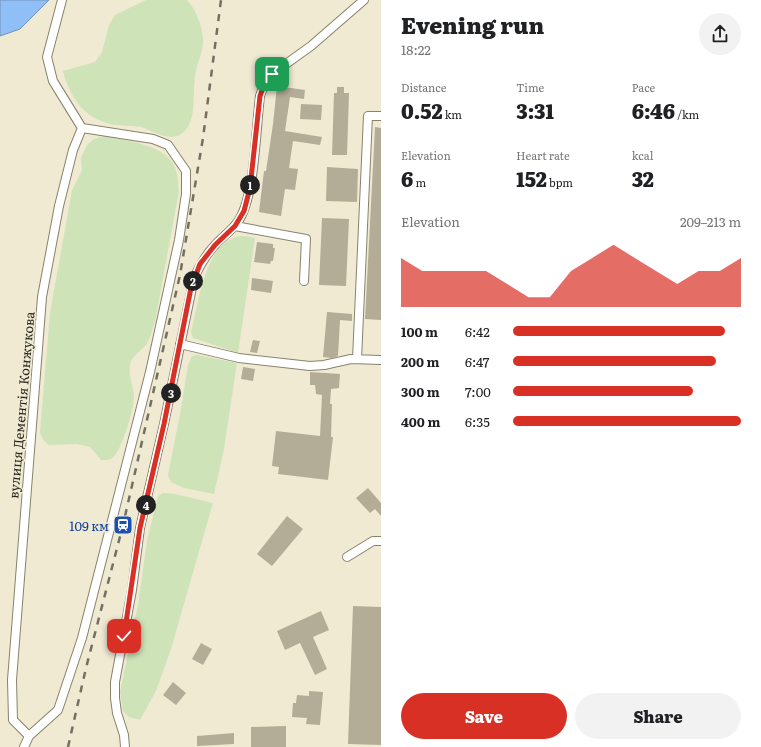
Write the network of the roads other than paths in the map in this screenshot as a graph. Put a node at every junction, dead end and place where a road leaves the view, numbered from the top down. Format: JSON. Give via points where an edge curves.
{"nodes":[{"id":1,"x":62,"y":0,"type":"edge"},
{"id":2,"x":364,"y":0,"type":"edge"},
{"id":3,"x":381,"y":116,"type":"edge"},
{"id":4,"x":82,"y":128,"type":"junction"},
{"id":5,"x":235,"y":226,"type":"junction"},
{"id":6,"x":304,"y":281,"type":"dead end"},
{"id":7,"x":180,"y":344,"type":"junction"},
{"id":8,"x":357,"y":359,"type":"junction"},
{"id":9,"x":381,"y":360,"type":"edge"},
{"id":10,"x":381,"y":541,"type":"edge"},
{"id":11,"x":347,"y":557,"type":"dead end"},
{"id":12,"x":29,"y":736,"type":"junction"},
{"id":13,"x":24,"y":747,"type":"edge"},
{"id":14,"x":124,"y":747,"type":"edge"}],
"edges":[{"from":1,"to":4,"type":"street","via":[[47,57],[53,81]]},
{"from":2,"to":5,"type":"street","via":[[311,46],[272,74],[264,85],[260,96],[250,188],[244,211]]},
{"from":3,"to":8,"type":"street","via":[[368,116]]},
{"from":4,"to":12,"type":"street","name":"вулиця Дементія Конжукова","via":[[73,150],[59,206],[42,297],[12,680],[13,720]]},
{"from":4,"to":12,"type":"street","via":[[153,139],[168,145],[186,171],[186,194],[179,240],[150,372],[82,638],[58,710]]},
{"from":5,"to":6,"type":"street","via":[[306,239]]},
{"from":5,"to":7,"type":"street","via":[[200,264],[191,288]]},
{"from":7,"to":8,"type":"street","via":[[239,358],[310,366]]},
{"from":7,"to":14,"type":"street","via":[[140,528],[132,590],[115,682],[117,713],[124,735]]},
{"from":8,"to":9,"type":"street"},
{"from":10,"to":11,"type":"street","via":[[372,541]]},
{"from":12,"to":13,"type":"street"}]}
